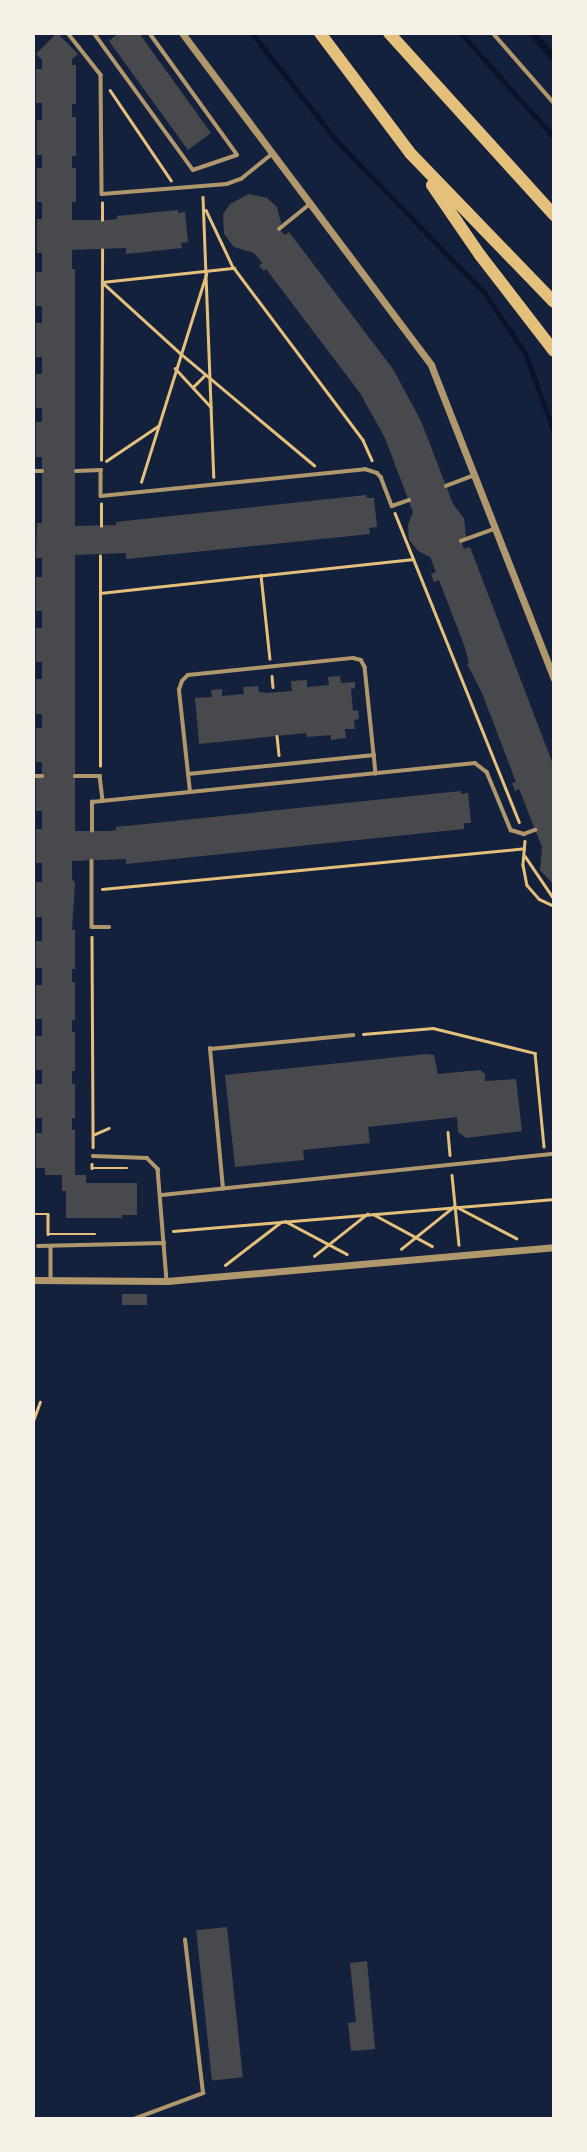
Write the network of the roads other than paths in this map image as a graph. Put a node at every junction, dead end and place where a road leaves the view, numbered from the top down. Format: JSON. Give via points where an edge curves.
{"nodes":[{"id":1,"x":68,"y":33,"type":"edge"},
{"id":2,"x":94,"y":33,"type":"edge"},
{"id":3,"x":149,"y":33,"type":"edge"},
{"id":4,"x":182,"y":33,"type":"edge"},
{"id":5,"x":320,"y":33,"type":"edge"},
{"id":6,"x":389,"y":33,"type":"edge"},
{"id":7,"x":493,"y":33,"type":"edge"},
{"id":8,"x":554,"y":103,"type":"edge"},
{"id":9,"x":410,"y":153,"type":"junction"},
{"id":10,"x":272,"y":154,"type":"junction"},
{"id":11,"x":309,"y":205,"type":"junction"},
{"id":12,"x":554,"y":215,"type":"edge"},
{"id":13,"x":279,"y":229,"type":"dead end"},
{"id":14,"x":554,"y":302,"type":"edge"},
{"id":15,"x":554,"y":351,"type":"edge"},
{"id":16,"x":33,"y":471,"type":"edge"},
{"id":17,"x":42,"y":471,"type":"dead end"},
{"id":18,"x":75,"y":471,"type":"dead end"},
{"id":19,"x":476,"y":475,"type":"junction"},
{"id":20,"x":446,"y":485,"type":"dead end"},
{"id":21,"x":408,"y":500,"type":"dead end"},
{"id":22,"x":496,"y":528,"type":"junction"},
{"id":23,"x":461,"y":541,"type":"dead end"},
{"id":24,"x":554,"y":679,"type":"edge"},
{"id":25,"x":375,"y":755,"type":"junction"},
{"id":26,"x":376,"y":773,"type":"junction"},
{"id":27,"x":188,"y":774,"type":"junction"},
{"id":28,"x":33,"y":776,"type":"edge"},
{"id":29,"x":42,"y":776,"type":"dead end"},
{"id":30,"x":75,"y":776,"type":"dead end"},
{"id":31,"x":190,"y":792,"type":"junction"},
{"id":32,"x":103,"y":801,"type":"junction"},
{"id":33,"x":535,"y":830,"type":"dead end"},
{"id":34,"x":92,"y":831,"type":"dead end"},
{"id":35,"x":92,"y":861,"type":"dead end"},
{"id":36,"x":109,"y":927,"type":"dead end"},
{"id":37,"x":353,"y":1035,"type":"road end"},
{"id":38,"x":554,"y":1154,"type":"edge"},
{"id":39,"x":93,"y":1156,"type":"road end"},
{"id":40,"x":223,"y":1189,"type":"junction"},
{"id":41,"x":162,"y":1195,"type":"junction"},
{"id":42,"x":164,"y":1243,"type":"junction"},
{"id":43,"x":38,"y":1246,"type":"dead end"},
{"id":44,"x":51,"y":1246,"type":"junction"},
{"id":45,"x":554,"y":1247,"type":"edge"},
{"id":46,"x":33,"y":1280,"type":"edge"},
{"id":47,"x":51,"y":1280,"type":"junction"},
{"id":48,"x":167,"y":1281,"type":"junction"},
{"id":49,"x":185,"y":1940,"type":"dead end"},
{"id":50,"x":134,"y":2119,"type":"edge"}],
"edges":[{"from":1,"to":10,"type":"lane","via":[[100,75],[102,194],[227,184],[241,179]]},
{"from":2,"to":3,"type":"lane","via":[[193,170],[237,155]]},
{"from":4,"to":10,"type":"street"},
{"from":5,"to":9,"type":"highway"},
{"from":6,"to":12,"type":"highway"},
{"from":7,"to":8,"type":"lane"},
{"from":9,"to":14,"type":"highway"},
{"from":9,"to":15,"type":"highway"},
{"from":10,"to":11,"type":"street"},
{"from":11,"to":13,"type":"lane"},
{"from":11,"to":19,"type":"street","via":[[431,365]]},
{"from":16,"to":17,"type":"lane"},
{"from":18,"to":21,"type":"lane","via":[[101,470],[101,496],[365,469],[377,473],[392,506]]},
{"from":19,"to":20,"type":"lane"},
{"from":19,"to":22,"type":"street"},
{"from":22,"to":23,"type":"lane"},
{"from":22,"to":24,"type":"street"},
{"from":25,"to":26,"type":"lane"},
{"from":25,"to":27,"type":"lane"},
{"from":25,"to":27,"type":"lane","via":[[365,667],[353,658],[188,675],[179,690]]},
{"from":26,"to":31,"type":"lane"},
{"from":26,"to":33,"type":"lane","via":[[479,764],[511,830],[524,834]]},
{"from":27,"to":31,"type":"lane"},
{"from":28,"to":29,"type":"lane"},
{"from":30,"to":32,"type":"lane","via":[[100,776]]},
{"from":31,"to":32,"type":"lane"},
{"from":32,"to":34,"type":"lane","via":[[92,802]]},
{"from":35,"to":36,"type":"lane","via":[[92,926]]},
{"from":37,"to":40,"type":"lane","via":[[210,1049]]},
{"from":38,"to":40,"type":"lane"},
{"from":39,"to":41,"type":"lane","via":[[147,1158],[158,1169]]},
{"from":40,"to":41,"type":"lane"},
{"from":41,"to":42,"type":"lane"},
{"from":42,"to":44,"type":"lane"},
{"from":42,"to":48,"type":"lane"},
{"from":43,"to":44,"type":"lane"},
{"from":44,"to":47,"type":"lane"},
{"from":45,"to":48,"type":"street"},
{"from":46,"to":47,"type":"street"},
{"from":47,"to":48,"type":"street"},
{"from":49,"to":50,"type":"lane","via":[[203,2093]]}]}
